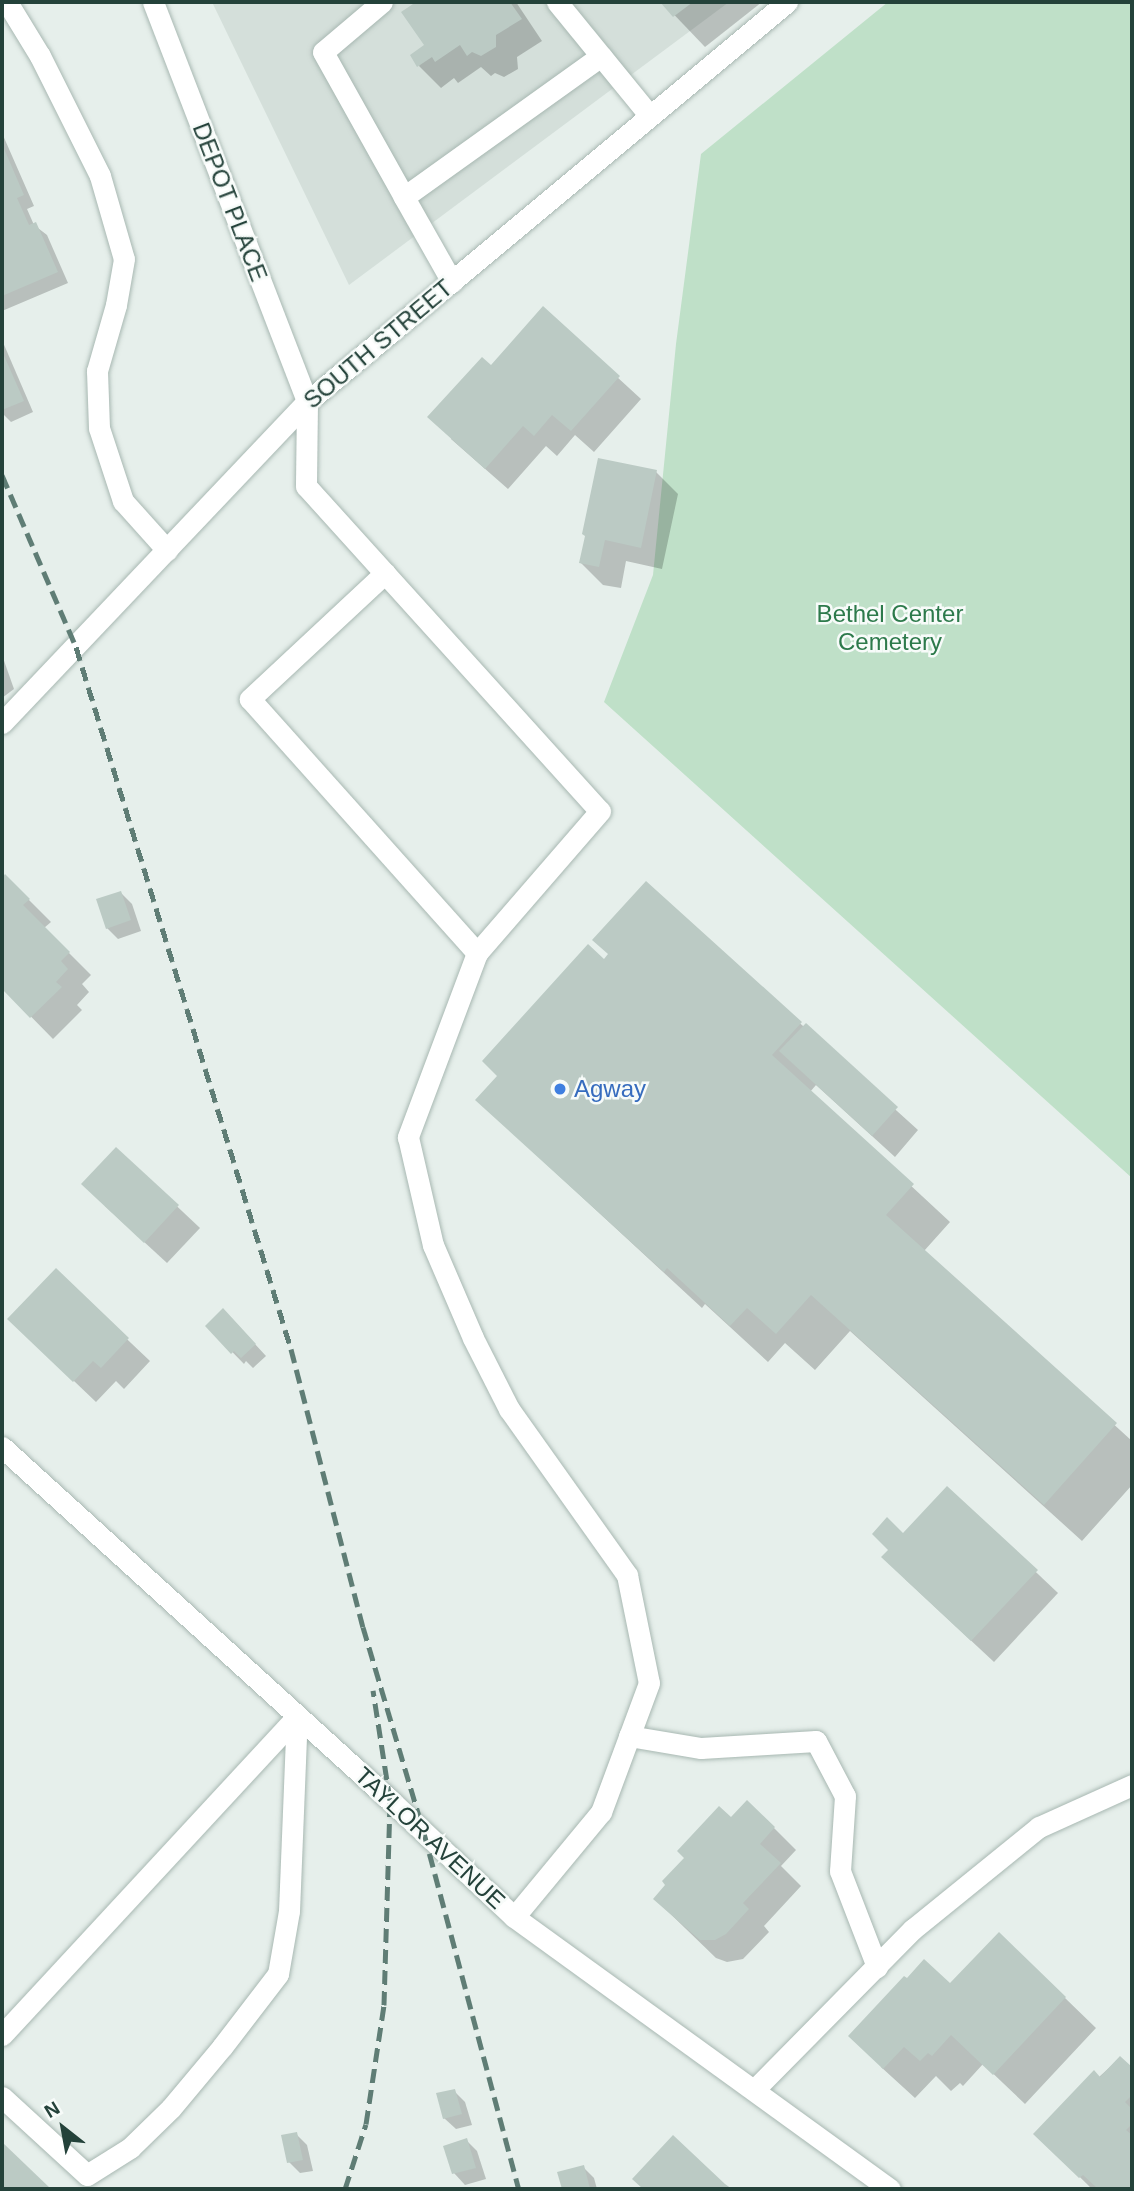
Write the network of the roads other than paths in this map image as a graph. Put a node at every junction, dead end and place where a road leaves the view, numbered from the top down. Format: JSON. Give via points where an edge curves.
{"nodes":[{"id":1,"x":7,"y":2,"type":"edge"},
{"id":2,"x":153,"y":2,"type":"edge"},
{"id":3,"x":382,"y":2,"type":"edge"},
{"id":4,"x":557,"y":2,"type":"edge"},
{"id":5,"x":787,"y":2,"type":"edge"},
{"id":6,"x":601,"y":56,"type":"junction"},
{"id":7,"x":650,"y":116,"type":"junction"},
{"id":8,"x":404,"y":197,"type":"junction"},
{"id":9,"x":452,"y":282,"type":"junction"},
{"id":10,"x":307,"y":402,"type":"junction"},
{"id":11,"x":167,"y":550,"type":"junction"},
{"id":12,"x":385,"y":573,"type":"junction"},
{"id":13,"x":2,"y":723,"type":"edge"},
{"id":14,"x":477,"y":953,"type":"junction"},
{"id":15,"x":2,"y":1447,"type":"edge"},
{"id":16,"x":297,"y":1716,"type":"junction"},
{"id":17,"x":629,"y":1736,"type":"junction"},
{"id":18,"x":1132,"y":1785,"type":"edge"},
{"id":19,"x":514,"y":1917,"type":"junction"},
{"id":20,"x":877,"y":1967,"type":"junction"},
{"id":21,"x":2,"y":2035,"type":"edge"},
{"id":22,"x":754,"y":2090,"type":"junction"},
{"id":23,"x":2,"y":2097,"type":"edge"},
{"id":24,"x":890,"y":2189,"type":"edge"}],
"edges":[{"from":1,"to":11,"type":"street","via":[[40,56],[100,176],[124,259],[97,371],[99,428],[122,500]]},
{"from":2,"to":10,"type":"street","name":"DEPOT PLACE"},
{"from":3,"to":8,"type":"street","via":[[323,52]]},
{"from":4,"to":6,"type":"street"},
{"from":5,"to":7,"type":"street","name":"SOUTH STREET"},
{"from":6,"to":7,"type":"street"},
{"from":6,"to":8,"type":"street"},
{"from":7,"to":9,"type":"street","name":"SOUTH STREET"},
{"from":8,"to":9,"type":"street"},
{"from":9,"to":10,"type":"street","name":"SOUTH STREET"},
{"from":10,"to":11,"type":"street","name":"SOUTH STREET"},
{"from":10,"to":12,"type":"street","via":[[306,485]]},
{"from":11,"to":13,"type":"street","name":"SOUTH STREET"},
{"from":12,"to":14,"type":"street","via":[[600,811]]},
{"from":12,"to":14,"type":"street","via":[[250,699]]},
{"from":14,"to":17,"type":"street","via":[[408,1137],[433,1245],[473,1338],[509,1409],[627,1575],[649,1683]]},
{"from":15,"to":16,"type":"street","name":"TAYLOR AVENUE"},
{"from":16,"to":19,"type":"street","name":"TAYLOR AVENUE"},
{"from":16,"to":21,"type":"street"},
{"from":16,"to":23,"type":"street","via":[[289,1911],[278,1974],[222,2048],[130,2148],[87,2175]]},
{"from":17,"to":19,"type":"street","via":[[601,1812]]},
{"from":17,"to":20,"type":"street","via":[[701,1748],[816,1741],[845,1796],[841,1871]]},
{"from":18,"to":20,"type":"street","via":[[1039,1827],[914,1929]]},
{"from":19,"to":22,"type":"street","name":"TAYLOR AVENUE"},
{"from":20,"to":22,"type":"street"},
{"from":22,"to":24,"type":"street","name":"TAYLOR AVENUE"}]}
